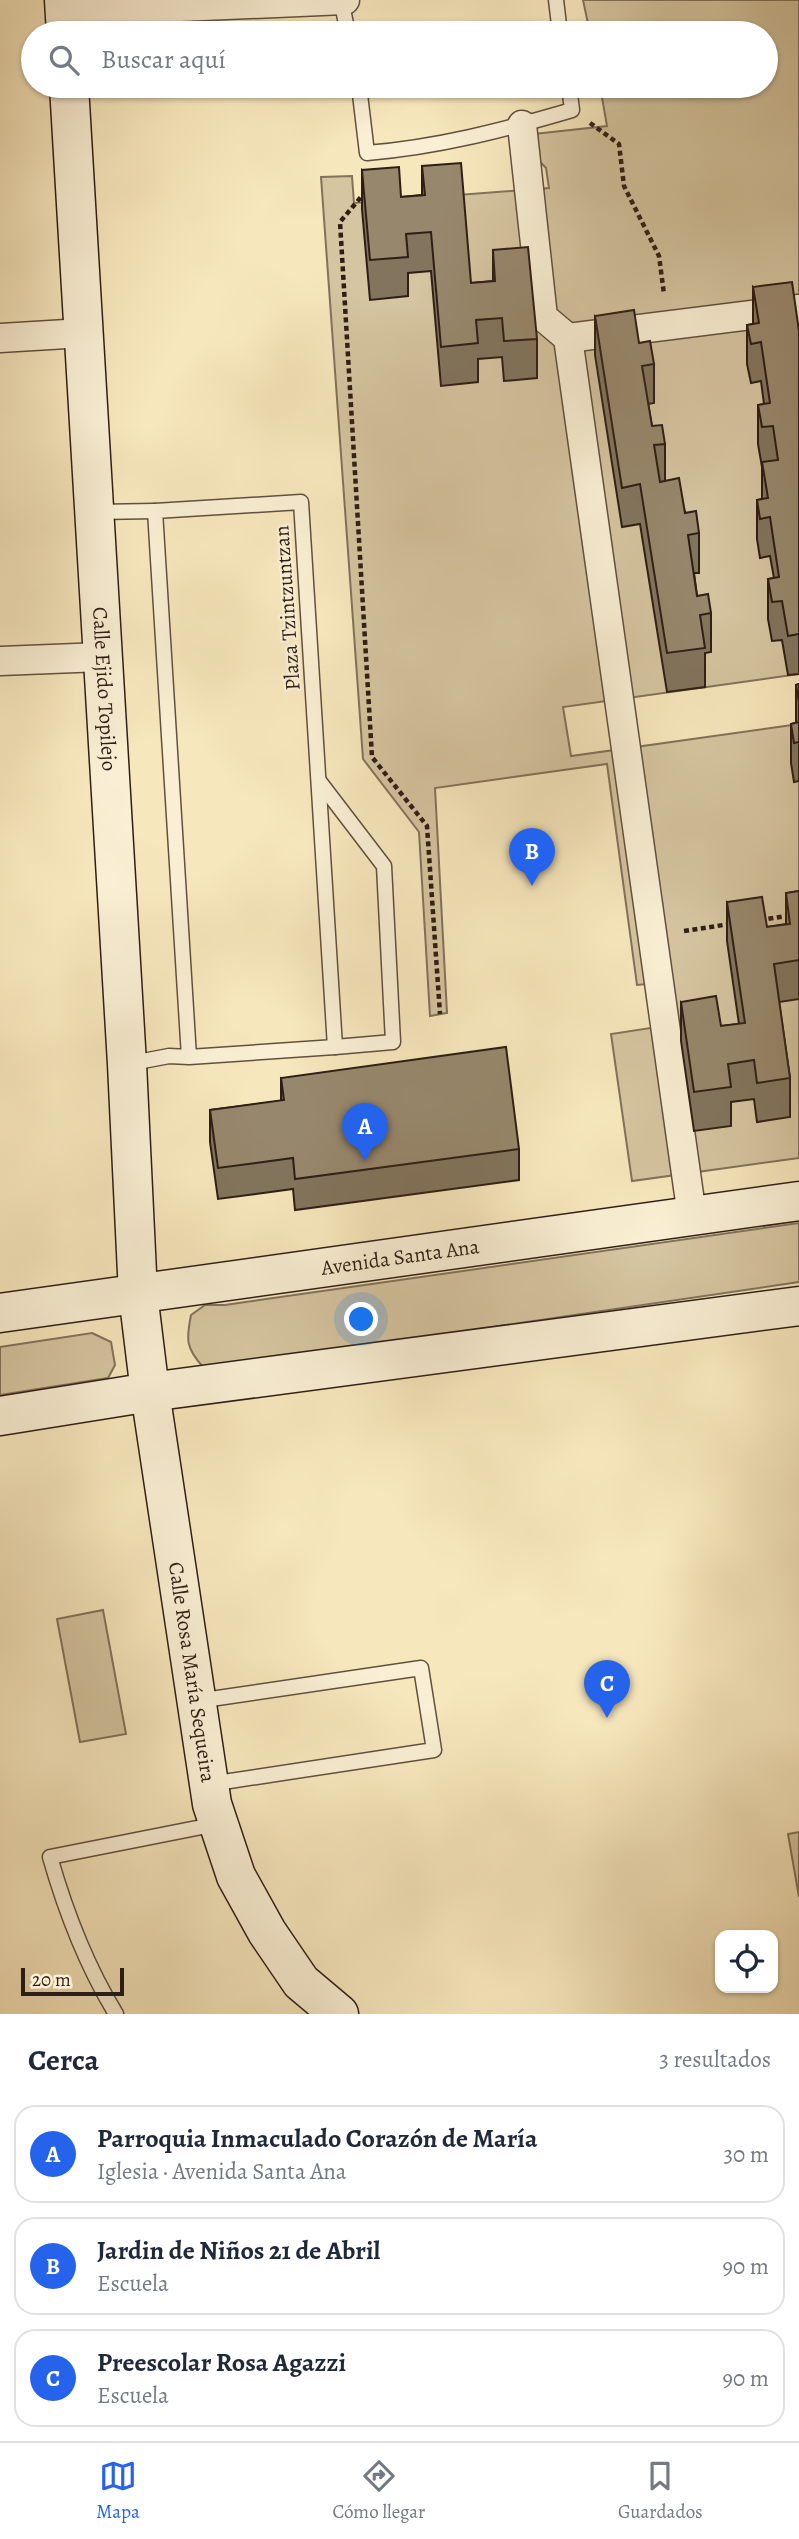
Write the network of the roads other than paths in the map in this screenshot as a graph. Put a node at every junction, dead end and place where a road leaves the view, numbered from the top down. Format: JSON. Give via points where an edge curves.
{"nodes":[{"id":1,"x":343,"y":0,"type":"edge"},
{"id":2,"x":556,"y":0,"type":"edge"},
{"id":3,"x":65,"y":15,"type":"edge"},
{"id":4,"x":346,"y":21,"type":"edge"},
{"id":5,"x":557,"y":21,"type":"edge"},
{"id":6,"x":70,"y":98,"type":"edge"},
{"id":7,"x":360,"y":98,"type":"edge"},
{"id":8,"x":570,"y":98,"type":"edge"},
{"id":9,"x":522,"y":125,"type":"junction"},
{"id":10,"x":799,"y":309,"type":"edge"},
{"id":11,"x":83,"y":333,"type":"junction"},
{"id":12,"x":0,"y":338,"type":"edge"},
{"id":13,"x":568,"y":338,"type":"junction"},
{"id":14,"x":155,"y":511,"type":"junction"},
{"id":15,"x":94,"y":512,"type":"junction"},
{"id":16,"x":102,"y":657,"type":"junction"},
{"id":17,"x":0,"y":661,"type":"edge"},
{"id":18,"x":319,"y":781,"type":"junction"},
{"id":19,"x":335,"y":1047,"type":"junction"},
{"id":20,"x":189,"y":1056,"type":"junction"},
{"id":21,"x":127,"y":1064,"type":"junction"},
{"id":22,"x":799,"y":1200,"type":"edge"},
{"id":23,"x":692,"y":1216,"type":"junction"},
{"id":24,"x":138,"y":1293,"type":"junction"},
{"id":25,"x":799,"y":1306,"type":"edge"},
{"id":26,"x":0,"y":1313,"type":"edge"},
{"id":27,"x":150,"y":1392,"type":"junction"},
{"id":28,"x":0,"y":1416,"type":"edge"},
{"id":29,"x":196,"y":1701,"type":"junction"},
{"id":30,"x":209,"y":1784,"type":"junction"},
{"id":31,"x":219,"y":1824,"type":"junction"},
{"id":32,"x":116,"y":2014,"type":"edge"},
{"id":33,"x":339,"y":2014,"type":"edge"}],
"edges":[{"from":1,"to":3,"type":"street"},
{"from":1,"to":4,"type":"lane"},
{"from":2,"to":5,"type":"lane"},
{"from":6,"to":11,"type":"street","name":"Calle Ejido Topilejo"},
{"from":7,"to":9,"type":"lane","via":[[367,153],[416,149]]},
{"from":8,"to":9,"type":"lane","via":[[572,110]]},
{"from":9,"to":13,"type":"street","via":[[543,317]]},
{"from":10,"to":13,"type":"street"},
{"from":11,"to":12,"type":"street"},
{"from":11,"to":15,"type":"street","name":"Calle Ejido Topilejo"},
{"from":13,"to":23,"type":"street"},
{"from":14,"to":15,"type":"lane"},
{"from":14,"to":18,"type":"lane","name":"Plaza Tzintzuntzan","via":[[301,502]]},
{"from":14,"to":20,"type":"lane"},
{"from":15,"to":16,"type":"street","name":"Calle Ejido Topilejo"},
{"from":16,"to":17,"type":"street"},
{"from":16,"to":21,"type":"street","name":"Calle Ejido Topilejo"},
{"from":18,"to":19,"type":"lane","name":"Plaza Tzintzuntzan"},
{"from":18,"to":19,"type":"lane","via":[[384,866],[393,1042]]},
{"from":19,"to":20,"type":"lane"},
{"from":20,"to":21,"type":"lane"},
{"from":21,"to":24,"type":"street","name":"Calle Ejido Topilejo"},
{"from":22,"to":23,"type":"street","name":"Avenida Santa Ana"},
{"from":23,"to":24,"type":"street","name":"Avenida Santa Ana"},
{"from":24,"to":26,"type":"street","name":"Avenida Santa Ana"},
{"from":24,"to":27,"type":"street","name":"Calle Rosa María Sequeira"},
{"from":25,"to":27,"type":"street"},
{"from":27,"to":28,"type":"street"},
{"from":27,"to":29,"type":"street","name":"Calle Rosa María Sequeira"},
{"from":29,"to":30,"type":"street","name":"Calle Rosa María Sequeira"},
{"from":29,"to":30,"type":"lane","via":[[421,1668],[430,1723],[434,1750]]},
{"from":30,"to":31,"type":"street","name":"Calle Rosa María Sequeira"},
{"from":31,"to":32,"type":"lane","via":[[50,1857],[79,1943]]},
{"from":31,"to":33,"type":"street","name":"Calle Rosa María Sequeira","via":[[236,1876],[267,1932],[301,1982]]}]}
